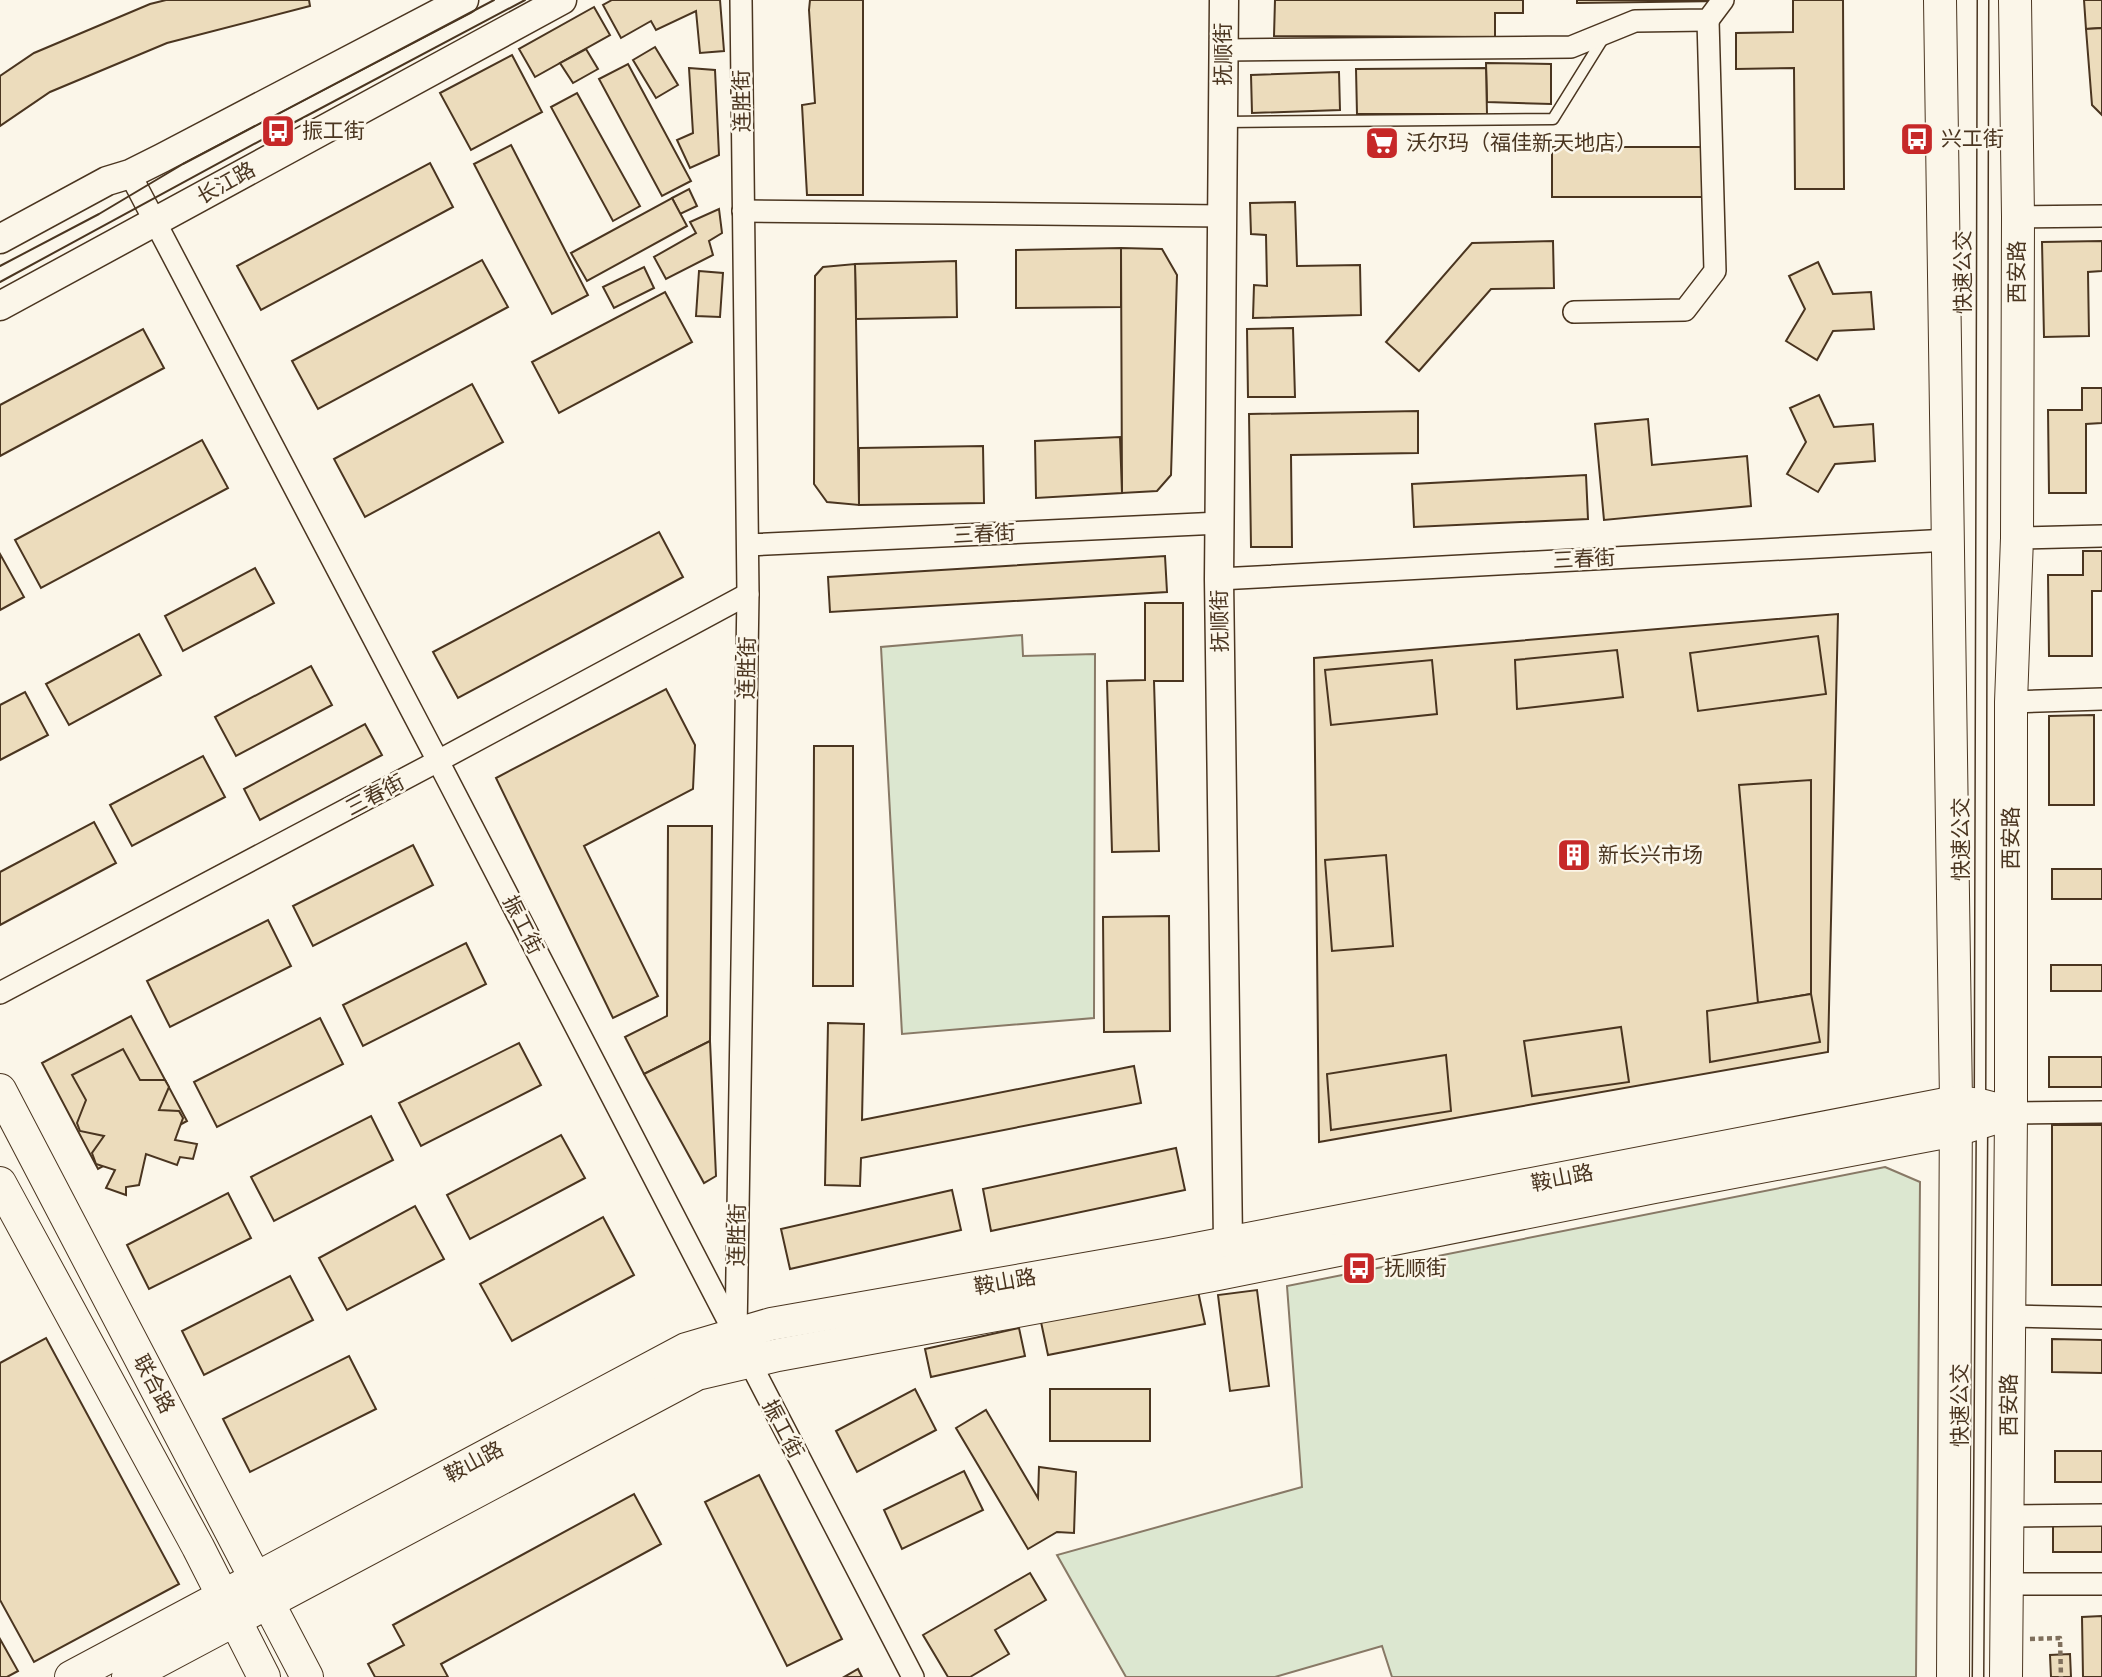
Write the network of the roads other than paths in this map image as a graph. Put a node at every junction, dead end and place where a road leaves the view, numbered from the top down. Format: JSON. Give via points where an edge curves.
{"nodes":[{"id":1,"x":464,"y":0,"type":"edge"},
{"id":2,"x":562,"y":0,"type":"edge"},
{"id":3,"x":741,"y":0,"type":"edge"},
{"id":4,"x":1224,"y":0,"type":"edge"},
{"id":5,"x":1723,"y":0,"type":"edge"},
{"id":6,"x":1940,"y":0,"type":"edge"},
{"id":7,"x":1983,"y":0,"type":"edge"},
{"id":8,"x":2015,"y":0,"type":"edge"},
{"id":9,"x":1709,"y":20,"type":"junction"},
{"id":10,"x":1607,"y":32,"type":"junction"},
{"id":11,"x":1223,"y":50,"type":"junction"},
{"id":12,"x":1223,"y":122,"type":"junction"},
{"id":13,"x":131,"y":174,"type":"junction"},
{"id":14,"x":743,"y":211,"type":"junction"},
{"id":15,"x":1223,"y":216,"type":"junction"},
{"id":16,"x":2102,"y":216,"type":"edge"},
{"id":17,"x":2018,"y":217,"type":"junction"},
{"id":18,"x":155,"y":222,"type":"junction"},
{"id":19,"x":0,"y":239,"type":"edge"},
{"id":20,"x":0,"y":306,"type":"edge"},
{"id":21,"x":1574,"y":312,"type":"dead end"},
{"id":22,"x":1220,"y":523,"type":"junction"},
{"id":23,"x":2102,"y":536,"type":"edge"},
{"id":24,"x":2017,"y":538,"type":"junction"},
{"id":25,"x":1949,"y":540,"type":"junction"},
{"id":26,"x":748,"y":545,"type":"junction"},
{"id":27,"x":1219,"y":579,"type":"junction"},
{"id":28,"x":748,"y":594,"type":"junction"},
{"id":29,"x":2102,"y":699,"type":"edge"},
{"id":30,"x":2011,"y":702,"type":"junction"},
{"id":31,"x":438,"y":761,"type":"junction"},
{"id":32,"x":0,"y":993,"type":"edge"},
{"id":33,"x":0,"y":1090,"type":"edge"},
{"id":34,"x":2102,"y":1112,"type":"edge"},
{"id":35,"x":1977,"y":1115,"type":"junction"},
{"id":36,"x":0,"y":1183,"type":"edge"},
{"id":37,"x":1228,"y":1242,"type":"junction"},
{"id":38,"x":2009,"y":1316,"type":"junction"},
{"id":39,"x":2102,"y":1318,"type":"edge"},
{"id":40,"x":742,"y":1349,"type":"junction"},
{"id":41,"x":2102,"y":1515,"type":"edge"},
{"id":42,"x":2008,"y":1516,"type":"junction"},
{"id":43,"x":2007,"y":1584,"type":"junction"},
{"id":44,"x":2102,"y":1584,"type":"edge"},
{"id":45,"x":262,"y":1590,"type":"junction"},
{"id":46,"x":229,"y":1608,"type":"junction"},
{"id":47,"x":71,"y":1677,"type":"edge"},
{"id":48,"x":128,"y":1677,"type":"edge"},
{"id":49,"x":264,"y":1677,"type":"edge"},
{"id":50,"x":307,"y":1677,"type":"edge"},
{"id":51,"x":913,"y":1677,"type":"edge"},
{"id":52,"x":1953,"y":1677,"type":"edge"},
{"id":53,"x":1978,"y":1677,"type":"edge"},
{"id":54,"x":2006,"y":1677,"type":"edge"}],
"edges":[{"from":1,"to":13,"type":"street"},
{"from":2,"to":18,"type":"street","name":"长江路"},
{"from":3,"to":14,"type":"street","name":"连胜街"},
{"from":4,"to":11,"type":"street","name":"抚顺街"},
{"from":5,"to":9,"type":"street"},
{"from":6,"to":25,"type":"main road","name":"西安路"},
{"from":7,"to":35,"type":"lane","name":"快速公交"},
{"from":8,"to":17,"type":"main road","name":"西安路"},
{"from":9,"to":10,"type":"street","via":[[1635,21]]},
{"from":9,"to":21,"type":"street","via":[[1715,271],[1685,310]]},
{"from":10,"to":11,"type":"street","via":[[1571,47]]},
{"from":10,"to":12,"type":"lane","via":[[1553,119]]},
{"from":11,"to":12,"type":"street","name":"抚顺街"},
{"from":12,"to":15,"type":"street","name":"抚顺街"},
{"from":13,"to":18,"type":"street","name":"振工街"},
{"from":13,"to":19,"type":"street","via":[[107,181]]},
{"from":14,"to":15,"type":"street"},
{"from":14,"to":26,"type":"street","name":"连胜街"},
{"from":15,"to":22,"type":"street","name":"抚顺街"},
{"from":16,"to":17,"type":"street"},
{"from":17,"to":24,"type":"main road","name":"西安路"},
{"from":18,"to":20,"type":"street","name":"长江路"},
{"from":18,"to":31,"type":"street","name":"振工街"},
{"from":22,"to":26,"type":"street","name":"三春街"},
{"from":22,"to":27,"type":"street","name":"抚顺街"},
{"from":23,"to":24,"type":"street"},
{"from":24,"to":30,"type":"main road","name":"西安路"},
{"from":25,"to":27,"type":"street","name":"三春街"},
{"from":25,"to":35,"type":"main road","name":"西安路"},
{"from":26,"to":28,"type":"street","name":"连胜街"},
{"from":27,"to":37,"type":"street","name":"抚顺街"},
{"from":28,"to":31,"type":"street","name":"三春街"},
{"from":28,"to":40,"type":"street","name":"连胜街"},
{"from":29,"to":30,"type":"street"},
{"from":30,"to":35,"type":"main road","name":"西安路"},
{"from":31,"to":32,"type":"street","name":"三春街"},
{"from":31,"to":40,"type":"street","name":"振工街"},
{"from":33,"to":45,"type":"main road","name":"联合路"},
{"from":34,"to":35,"type":"street","name":"鞍山路"},
{"from":35,"to":37,"type":"main road","name":"鞍山路"},
{"from":35,"to":38,"type":"main road","name":"西安路"},
{"from":35,"to":40,"type":"main road","name":"鞍山路","via":[[1654,1187],[1213,1275]]},
{"from":35,"to":52,"type":"main road","name":"西安路"},
{"from":35,"to":53,"type":"lane","name":"快速公交"},
{"from":36,"to":46,"type":"main road","name":"联合路"},
{"from":37,"to":40,"type":"main road","name":"鞍山路","via":[[771,1324]]},
{"from":38,"to":39,"type":"street"},
{"from":38,"to":42,"type":"main road","name":"西安路"},
{"from":40,"to":45,"type":"main road","name":"鞍山路","via":[[686,1349]]},
{"from":40,"to":51,"type":"street","name":"振工街"},
{"from":41,"to":42,"type":"street"},
{"from":42,"to":43,"type":"main road","name":"西安路"},
{"from":43,"to":44,"type":"street"},
{"from":43,"to":54,"type":"main road","name":"西安路"},
{"from":45,"to":46,"type":"main road","name":"鞍山路"},
{"from":45,"to":50,"type":"main road","name":"联合路"},
{"from":46,"to":47,"type":"main road","name":"鞍山路"},
{"from":46,"to":48,"type":"main road","name":"鞍山路"},
{"from":46,"to":49,"type":"main road","name":"联合路"}]}
